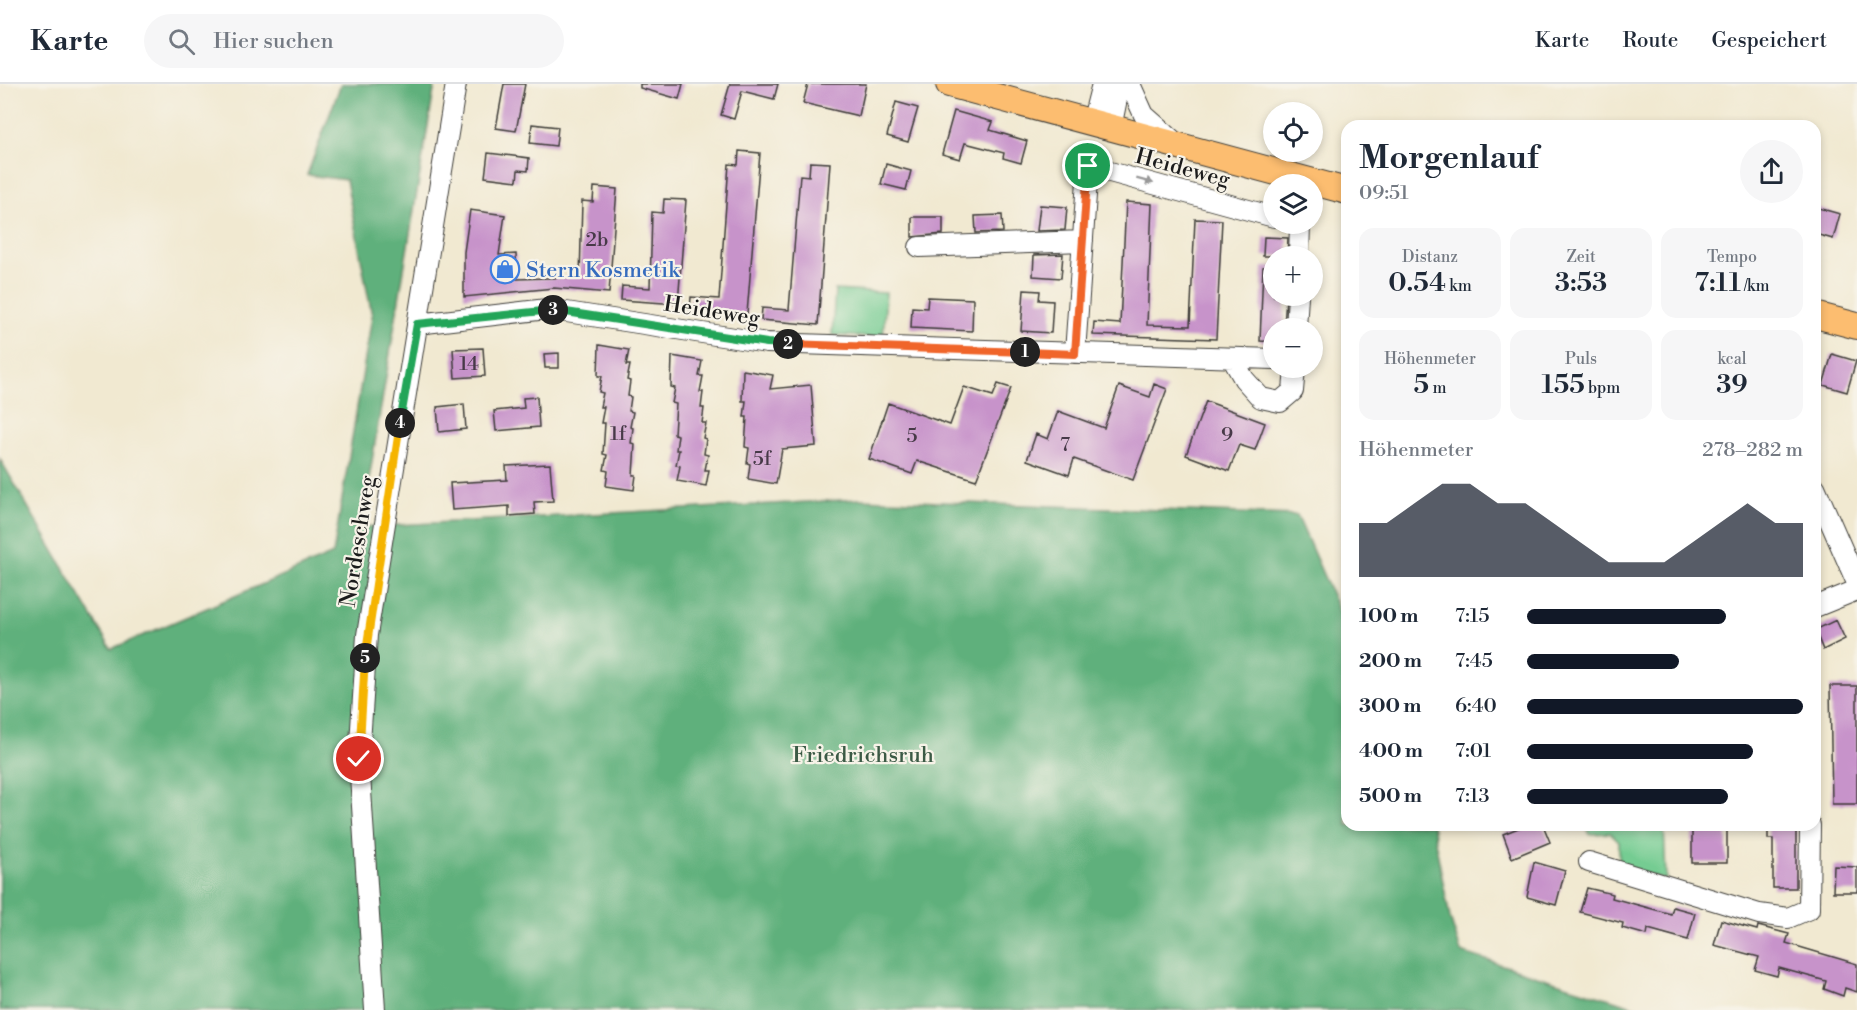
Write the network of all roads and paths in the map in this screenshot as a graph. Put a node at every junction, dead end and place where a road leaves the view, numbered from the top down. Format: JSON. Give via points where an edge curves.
{"nodes":[{"id":1,"x":456,"y":84,"type":"edge"},
{"id":2,"x":949,"y":84,"type":"edge"},
{"id":3,"x":1102,"y":84,"type":"edge"},
{"id":4,"x":1120,"y":84,"type":"edge"},
{"id":5,"x":1130,"y":84,"type":"edge"},
{"id":6,"x":1101,"y":126,"type":"junction"},
{"id":7,"x":1180,"y":147,"type":"junction"},
{"id":8,"x":1341,"y":189,"type":"edge"},
{"id":9,"x":1263,"y":214,"type":"edge"},
{"id":10,"x":1083,"y":242,"type":"junction"},
{"id":11,"x":919,"y":247,"type":"dead end"},
{"id":12,"x":1821,"y":317,"type":"edge"},
{"id":13,"x":417,"y":324,"type":"junction"},
{"id":14,"x":1857,"y":326,"type":"edge"},
{"id":15,"x":1075,"y":354,"type":"junction"},
{"id":16,"x":1232,"y":358,"type":"junction"},
{"id":17,"x":1263,"y":359,"type":"edge"},
{"id":18,"x":1294,"y":378,"type":"edge"},
{"id":19,"x":1821,"y":501,"type":"edge"},
{"id":20,"x":1857,"y":583,"type":"edge"},
{"id":21,"x":1857,"y":590,"type":"edge"},
{"id":22,"x":1821,"y":605,"type":"edge"},
{"id":23,"x":1810,"y":831,"type":"edge"},
{"id":24,"x":1589,"y":862,"type":"dead end"},
{"id":25,"x":375,"y":1010,"type":"edge"}],
"edges":[{"from":1,"to":13,"type":"street","name":"Nordeschweg"},
{"from":2,"to":6,"type":"main road"},
{"from":3,"to":6,"type":"street"},
{"from":4,"to":6,"type":"street"},
{"from":5,"to":7,"type":"street","via":[[1144,115]]},
{"from":6,"to":7,"type":"main road"},
{"from":7,"to":8,"type":"main road"},
{"from":10,"to":9,"type":"street","name":"Heideweg","one_way":true,"via":[[1088,166]]},
{"from":10,"to":11,"type":"street"},
{"from":10,"to":15,"type":"street","name":"Heideweg"},
{"from":12,"to":14,"type":"main road"},
{"from":13,"to":15,"type":"street","name":"Heideweg","via":[[547,309],[767,343]]},
{"from":13,"to":25,"type":"street","name":"Nordeschweg","via":[[367,635],[360,725]]},
{"from":15,"to":16,"type":"street","name":"Heideweg"},
{"from":16,"to":17,"type":"street","name":"Heideweg"},
{"from":16,"to":18,"type":"street","via":[[1261,398],[1280,402],[1293,391]]},
{"from":19,"to":20,"type":"street"},
{"from":21,"to":22,"type":"street"},
{"from":23,"to":24,"type":"street","via":[[1809,909],[1788,918],[1759,914]]}]}
